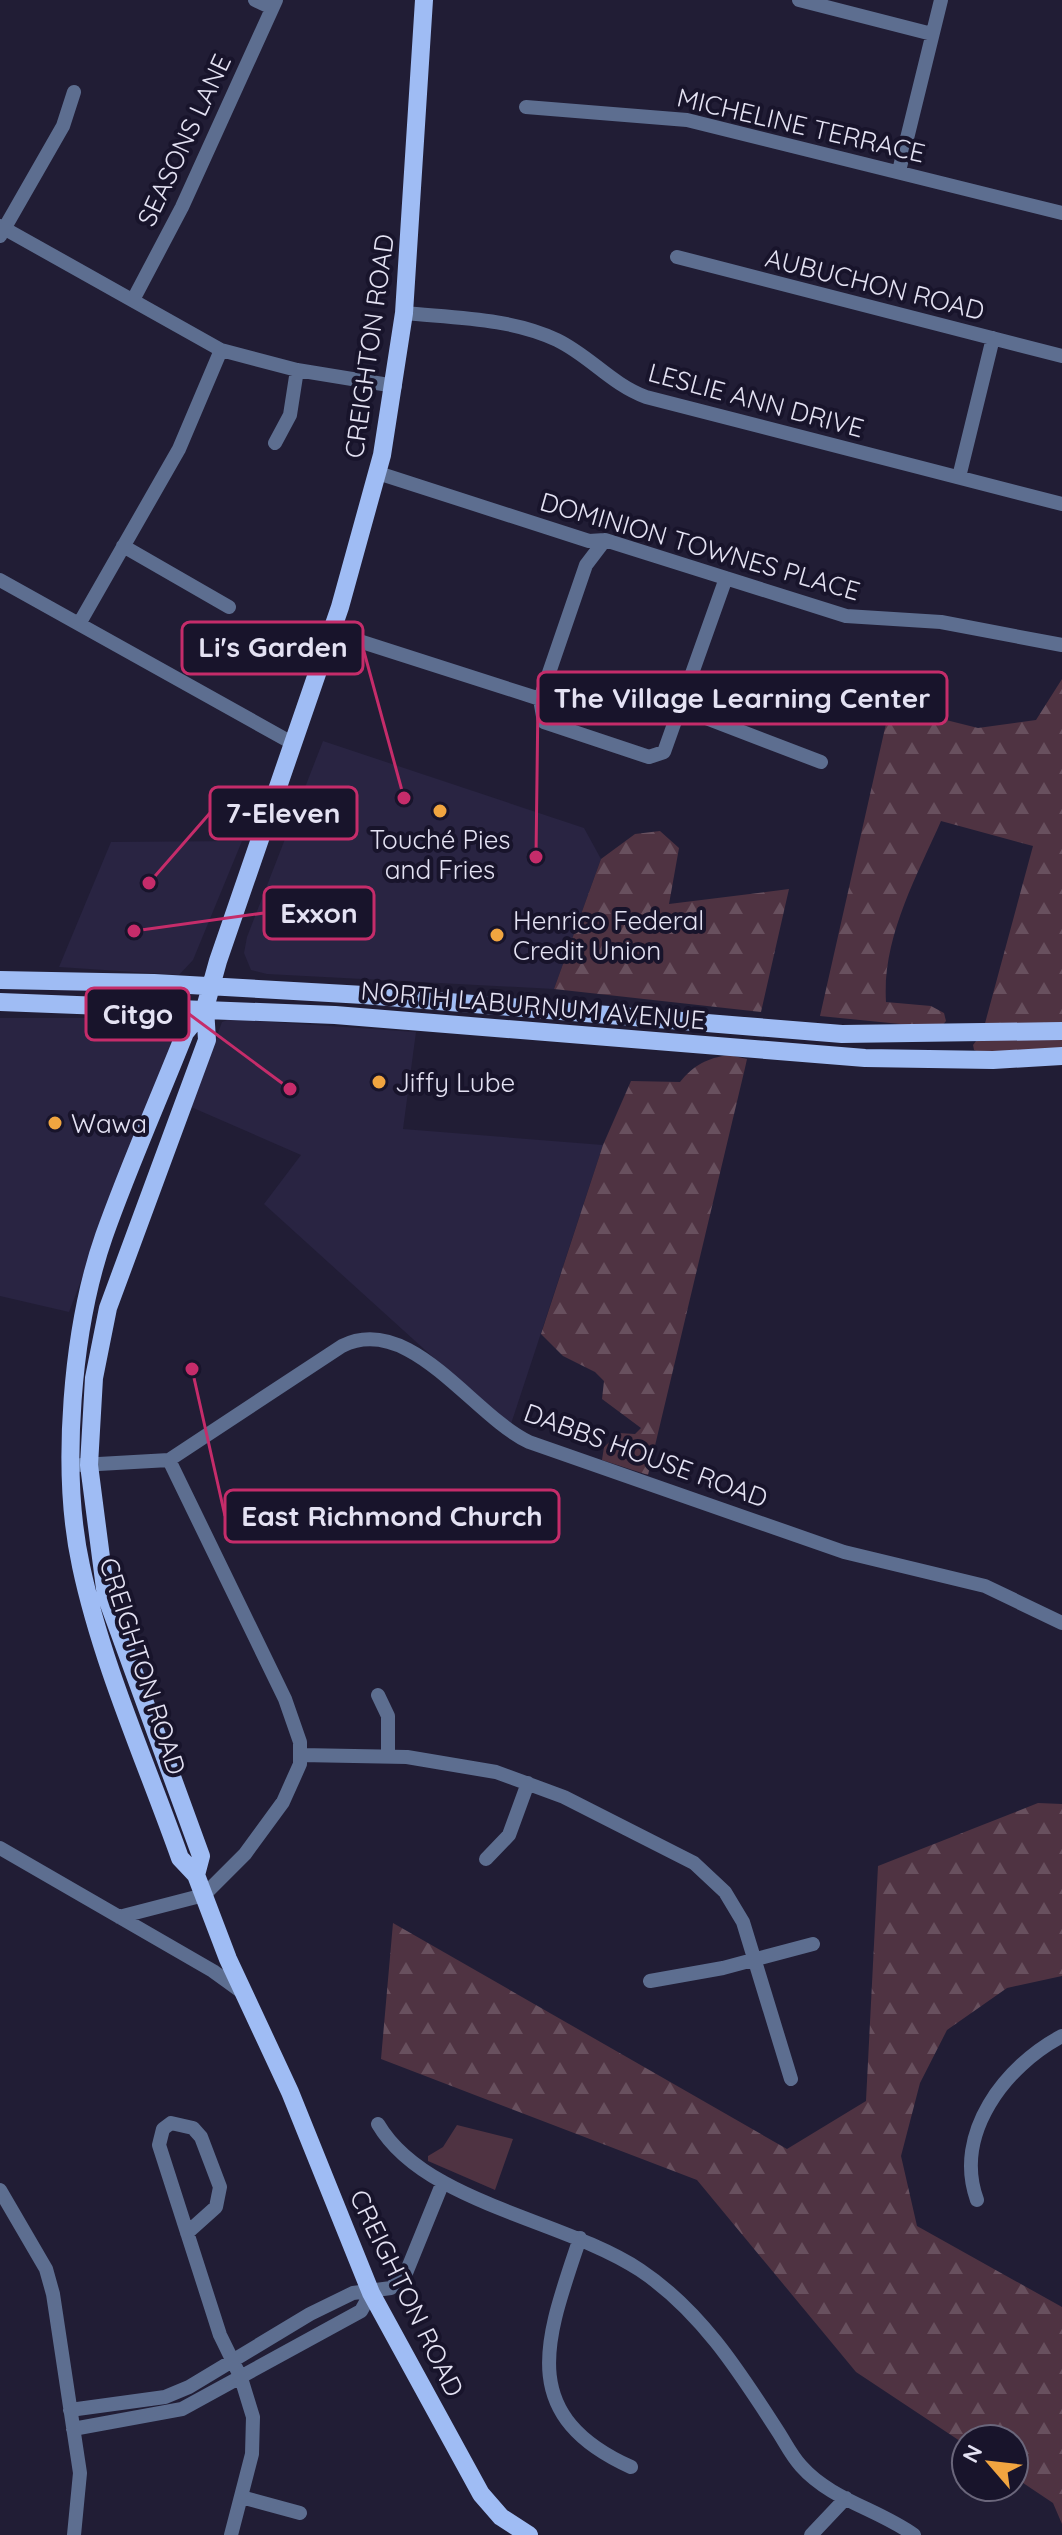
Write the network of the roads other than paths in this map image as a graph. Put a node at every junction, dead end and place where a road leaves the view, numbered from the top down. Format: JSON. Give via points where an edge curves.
{"nodes":[{"id":1,"x":255,"y":0,"type":"edge"},
{"id":2,"x":424,"y":0,"type":"edge"},
{"id":3,"x":799,"y":0,"type":"edge"},
{"id":4,"x":941,"y":0,"type":"edge"},
{"id":5,"x":274,"y":4,"type":"edge"},
{"id":6,"x":932,"y":34,"type":"junction"},
{"id":7,"x":74,"y":92,"type":"dead end"},
{"id":8,"x":526,"y":107,"type":"dead end"},
{"id":9,"x":899,"y":171,"type":"junction"},
{"id":10,"x":1062,"y":213,"type":"edge"},
{"id":11,"x":2,"y":230,"type":"edge"},
{"id":12,"x":677,"y":257,"type":"dead end"},
{"id":13,"x":133,"y":300,"type":"junction"},
{"id":14,"x":404,"y":313,"type":"junction"},
{"id":15,"x":993,"y":338,"type":"junction"},
{"id":16,"x":221,"y":350,"type":"junction"},
{"id":17,"x":1062,"y":356,"type":"edge"},
{"id":18,"x":297,"y":370,"type":"junction"},
{"id":19,"x":395,"y":386,"type":"junction"},
{"id":20,"x":275,"y":443,"type":"dead end"},
{"id":21,"x":378,"y":473,"type":"junction"},
{"id":22,"x":959,"y":477,"type":"junction"},
{"id":23,"x":1062,"y":504,"type":"edge"},
{"id":24,"x":605,"y":540,"type":"junction"},
{"id":25,"x":123,"y":546,"type":"junction"},
{"id":26,"x":726,"y":578,"type":"junction"},
{"id":27,"x":0,"y":580,"type":"edge"},
{"id":28,"x":229,"y":607,"type":"dead end"},
{"id":29,"x":79,"y":624,"type":"junction"},
{"id":30,"x":331,"y":632,"type":"junction"},
{"id":31,"x":1062,"y":645,"type":"edge"},
{"id":32,"x":540,"y":699,"type":"junction"},
{"id":33,"x":680,"y":708,"type":"junction"},
{"id":34,"x":294,"y":744,"type":"junction"},
{"id":35,"x":821,"y":762,"type":"dead end"},
{"id":36,"x":0,"y":980,"type":"edge"},
{"id":37,"x":211,"y":986,"type":"junction"},
{"id":38,"x":0,"y":1002,"type":"edge"},
{"id":39,"x":205,"y":1008,"type":"junction"},
{"id":40,"x":1062,"y":1031,"type":"edge"},
{"id":41,"x":1062,"y":1056,"type":"edge"},
{"id":42,"x":169,"y":1460,"type":"junction"},
{"id":43,"x":80,"y":1465,"type":"junction"},
{"id":44,"x":1062,"y":1623,"type":"edge"},
{"id":45,"x":378,"y":1695,"type":"dead end"},
{"id":46,"x":301,"y":1755,"type":"junction"},
{"id":47,"x":388,"y":1757,"type":"junction"},
{"id":48,"x":528,"y":1783,"type":"junction"},
{"id":49,"x":0,"y":1848,"type":"edge"},
{"id":50,"x":486,"y":1859,"type":"dead end"},
{"id":51,"x":204,"y":1895,"type":"junction"},
{"id":52,"x":119,"y":1917,"type":"junction"},
{"id":53,"x":813,"y":1944,"type":"dead end"},
{"id":54,"x":756,"y":1960,"type":"junction"},
{"id":55,"x":650,"y":1981,"type":"dead end"},
{"id":56,"x":246,"y":1994,"type":"junction"},
{"id":57,"x":1062,"y":2036,"type":"edge"},
{"id":58,"x":791,"y":2079,"type":"dead end"},
{"id":59,"x":378,"y":2124,"type":"dead end"},
{"id":60,"x":443,"y":2182,"type":"junction"},
{"id":61,"x":0,"y":2190,"type":"edge"},
{"id":62,"x":977,"y":2200,"type":"dead end"},
{"id":63,"x":187,"y":2233,"type":"junction"},
{"id":64,"x":580,"y":2238,"type":"junction"},
{"id":65,"x":371,"y":2293,"type":"junction"},
{"id":66,"x":231,"y":2362,"type":"junction"},
{"id":67,"x":241,"y":2378,"type":"junction"},
{"id":68,"x":70,"y":2410,"type":"junction"},
{"id":69,"x":73,"y":2429,"type":"junction"},
{"id":70,"x":631,"y":2467,"type":"dead end"},
{"id":71,"x":241,"y":2497,"type":"junction"},
{"id":72,"x":846,"y":2498,"type":"junction"},
{"id":73,"x":300,"y":2513,"type":"dead end"},
{"id":74,"x":74,"y":2535,"type":"edge"},
{"id":75,"x":231,"y":2535,"type":"edge"},
{"id":76,"x":529,"y":2535,"type":"edge"},
{"id":77,"x":811,"y":2535,"type":"edge"},
{"id":78,"x":914,"y":2535,"type":"edge"}],
"edges":[{"from":1,"to":5,"type":"street"},
{"from":2,"to":14,"type":"main road","name":"CREIGHTON ROAD"},
{"from":3,"to":6,"type":"street"},
{"from":4,"to":6,"type":"street"},
{"from":5,"to":13,"type":"street","name":"SEASONS LANE","via":[[182,207]]},
{"from":6,"to":9,"type":"street"},
{"from":7,"to":11,"type":"street","via":[[63,126]]},
{"from":8,"to":9,"type":"street","name":"MICHELINE TERRACE","via":[[687,120]]},
{"from":9,"to":10,"type":"street","name":"MICHELINE TERRACE"},
{"from":11,"to":13,"type":"street"},
{"from":12,"to":15,"type":"street","name":"AUBUCHON ROAD"},
{"from":13,"to":16,"type":"street"},
{"from":14,"to":19,"type":"main road","name":"CREIGHTON ROAD"},
{"from":14,"to":22,"type":"street","name":"LESLIE ANN DRIVE","via":[[539,332],[572,349],[617,385],[646,397]]},
{"from":15,"to":17,"type":"street","name":"AUBUCHON ROAD"},
{"from":15,"to":22,"type":"street"},
{"from":16,"to":18,"type":"street"},
{"from":16,"to":25,"type":"street","via":[[179,449]]},
{"from":18,"to":19,"type":"street"},
{"from":18,"to":20,"type":"street","via":[[290,415]]},
{"from":19,"to":21,"type":"main road","name":"CREIGHTON ROAD"},
{"from":21,"to":24,"type":"street","name":"DOMINION TOWNES PLACE","via":[[589,541]]},
{"from":21,"to":30,"type":"main road","name":"CREIGHTON ROAD"},
{"from":22,"to":23,"type":"street","name":"LESLIE ANN DRIVE"},
{"from":24,"to":26,"type":"street","name":"DOMINION TOWNES PLACE"},
{"from":24,"to":32,"type":"street","via":[[586,565]]},
{"from":25,"to":28,"type":"street"},
{"from":25,"to":29,"type":"street"},
{"from":26,"to":31,"type":"street","name":"DOMINION TOWNES PLACE","via":[[846,616],[941,622]]},
{"from":26,"to":33,"type":"street"},
{"from":27,"to":29,"type":"street"},
{"from":29,"to":34,"type":"street"},
{"from":30,"to":32,"type":"street"},
{"from":30,"to":34,"type":"main road","name":"CREIGHTON ROAD"},
{"from":32,"to":33,"type":"street","via":[[544,722],[649,757],[664,752]]},
{"from":33,"to":35,"type":"street"},
{"from":34,"to":37,"type":"main road","name":"CREIGHTON ROAD"},
{"from":36,"to":37,"type":"main road","name":"NORTH LABURNUM AVENUE"},
{"from":37,"to":39,"type":"main road","name":"CREIGHTON ROAD"},
{"from":37,"to":40,"type":"main road","name":"NORTH LABURNUM AVENUE","via":[[842,1034]]},
{"from":38,"to":39,"type":"main road","name":"NORTH LABURNUM AVENUE"},
{"from":39,"to":41,"type":"main road","name":"NORTH LABURNUM AVENUE","via":[[865,1058]]},
{"from":39,"to":43,"type":"main road","name":"CREIGHTON ROAD","via":[[207,1040],[103,1324]]},
{"from":39,"to":43,"type":"main road","name":"CREIGHTON ROAD","via":[[185,1033],[97,1261],[81,1335]]},
{"from":42,"to":43,"type":"street","name":"DABBS HOUSE ROAD"},
{"from":42,"to":44,"type":"street","name":"DABBS HOUSE ROAD","via":[[342,1346],[355,1339],[379,1338],[412,1349],[496,1422],[529,1442],[844,1552],[973,1581]]},
{"from":42,"to":46,"type":"street","via":[[285,1699]]},
{"from":43,"to":51,"type":"main road","name":"CREIGHTON ROAD","via":[[106,1596],[201,1856],[196,1875]]},
{"from":45,"to":47,"type":"street","via":[[388,1716]]},
{"from":46,"to":47,"type":"street"},
{"from":46,"to":51,"type":"street","via":[[283,1802],[245,1854]]},
{"from":47,"to":48,"type":"street","via":[[472,1766]]},
{"from":48,"to":50,"type":"street","via":[[509,1835]]},
{"from":48,"to":54,"type":"street","via":[[704,1870],[738,1913]]},
{"from":49,"to":52,"type":"street"},
{"from":51,"to":52,"type":"street"},
{"from":51,"to":56,"type":"main road","name":"CREIGHTON ROAD"},
{"from":52,"to":56,"type":"street"},
{"from":53,"to":54,"type":"street"},
{"from":54,"to":55,"type":"street"},
{"from":54,"to":58,"type":"street"},
{"from":56,"to":65,"type":"main road","name":"CREIGHTON ROAD"},
{"from":57,"to":62,"type":"street","via":[[1010,2077],[981,2122],[968,2162]]},
{"from":59,"to":60,"type":"street","via":[[406,2159]]},
{"from":60,"to":64,"type":"street"},
{"from":60,"to":65,"type":"street","via":[[406,2273],[391,2288]]},
{"from":61,"to":68,"type":"street","via":[[46,2269]]},
{"from":63,"to":63,"type":"street","via":[[159,2145],[163,2129],[171,2123],[193,2128],[201,2137],[220,2187],[216,2207]]},
{"from":63,"to":66,"type":"street"},
{"from":64,"to":70,"type":"street","via":[[550,2346],[549,2387],[577,2431]]},
{"from":64,"to":72,"type":"street","via":[[637,2268],[683,2305],[720,2347],[802,2467]]},
{"from":65,"to":66,"type":"street","via":[[353,2293],[310,2314]]},
{"from":65,"to":67,"type":"street","via":[[361,2311]]},
{"from":65,"to":76,"type":"main road","name":"CREIGHTON ROAD","via":[[481,2494],[501,2517]]},
{"from":66,"to":67,"type":"street"},
{"from":66,"to":68,"type":"street","via":[[165,2397]]},
{"from":67,"to":69,"type":"street","via":[[182,2409]]},
{"from":67,"to":71,"type":"street","via":[[255,2434]]},
{"from":68,"to":69,"type":"street"},
{"from":69,"to":74,"type":"street","via":[[80,2473]]},
{"from":71,"to":73,"type":"street"},
{"from":71,"to":75,"type":"street"},
{"from":72,"to":77,"type":"street"},
{"from":72,"to":78,"type":"street"}]}
